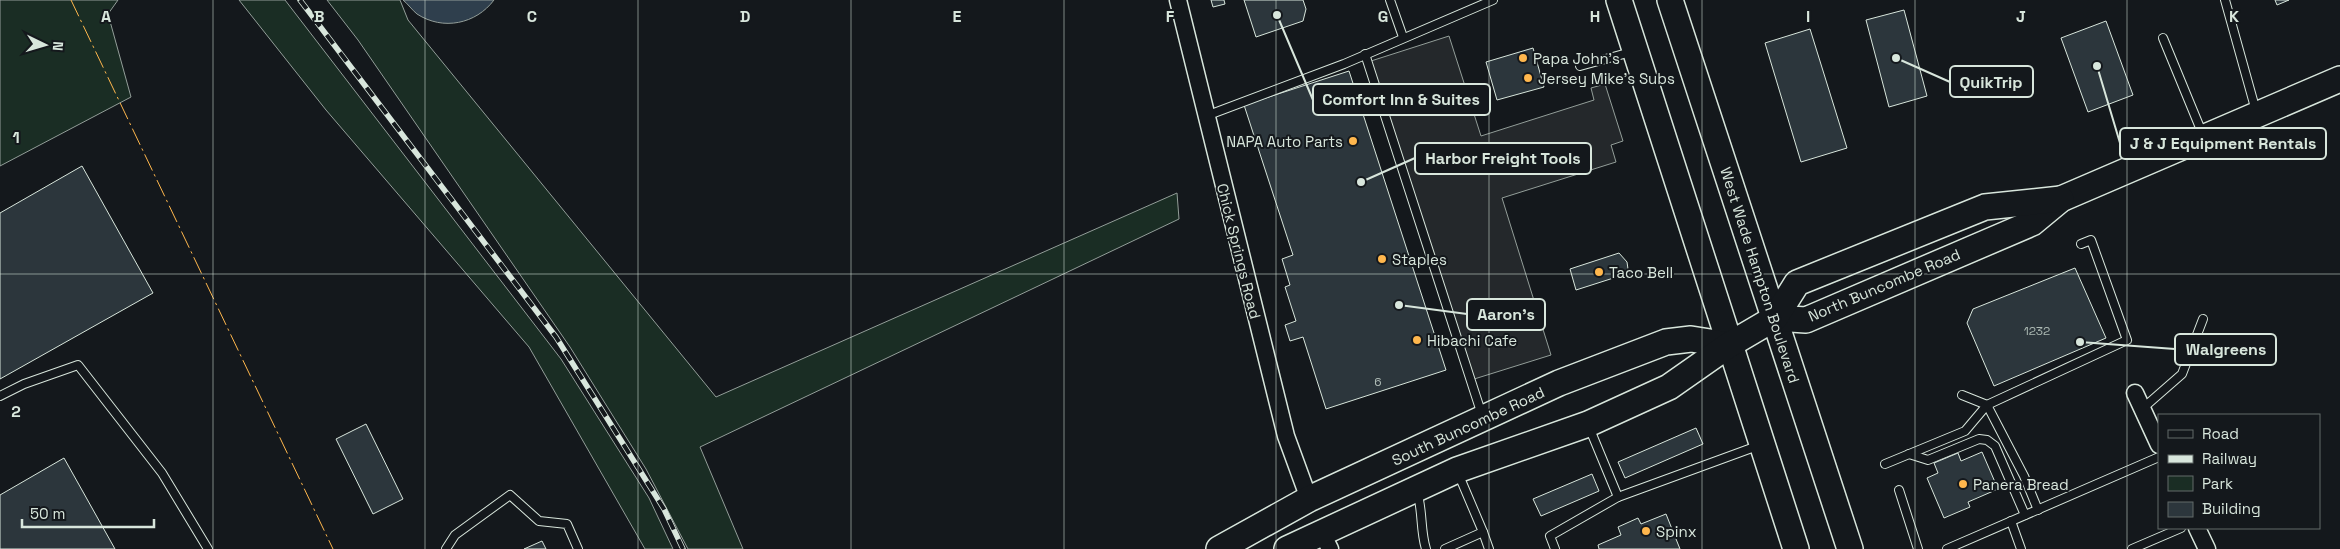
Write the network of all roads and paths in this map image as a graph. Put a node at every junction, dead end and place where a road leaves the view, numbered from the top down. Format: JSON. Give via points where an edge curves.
{"nodes":[{"id":1,"x":1178,"y":0,"type":"edge"},
{"id":2,"x":1390,"y":0,"type":"edge"},
{"id":3,"x":1494,"y":0,"type":"edge"},
{"id":4,"x":1618,"y":0,"type":"edge"},
{"id":5,"x":1670,"y":0,"type":"edge"},
{"id":6,"x":2225,"y":0,"type":"edge"},
{"id":7,"x":1403,"y":37,"type":"junction"},
{"id":8,"x":2163,"y":38,"type":"dead end"},
{"id":9,"x":1635,"y":51,"type":"junction"},
{"id":10,"x":1365,"y":54,"type":"junction"},
{"id":11,"x":1580,"y":66,"type":"dead end"},
{"id":12,"x":2340,"y":79,"type":"edge"},
{"id":13,"x":2257,"y":113,"type":"junction"},
{"id":14,"x":1206,"y":116,"type":"junction"},
{"id":15,"x":2204,"y":137,"type":"junction"},
{"id":16,"x":2061,"y":199,"type":"junction"},
{"id":17,"x":2081,"y":244,"type":"dead end"},
{"id":18,"x":1774,"y":318,"type":"junction"},
{"id":19,"x":2203,"y":319,"type":"dead end"},
{"id":20,"x":1729,"y":345,"type":"junction"},
{"id":21,"x":2135,"y":393,"type":"dead end"},
{"id":22,"x":1962,"y":394,"type":"dead end"},
{"id":23,"x":0,"y":396,"type":"edge"},
{"id":24,"x":1987,"y":406,"type":"junction"},
{"id":25,"x":2142,"y":409,"type":"junction"},
{"id":26,"x":1484,"y":419,"type":"junction"},
{"id":27,"x":1588,"y":424,"type":"junction"},
{"id":28,"x":2158,"y":443,"type":"edge"},
{"id":29,"x":1762,"y":444,"type":"junction"},
{"id":30,"x":1909,"y":454,"type":"junction"},
{"id":31,"x":2158,"y":457,"type":"edge"},
{"id":32,"x":1885,"y":464,"type":"dead end"},
{"id":33,"x":1457,"y":470,"type":"junction"},
{"id":34,"x":1416,"y":490,"type":"junction"},
{"id":35,"x":1898,"y":490,"type":"dead end"},
{"id":36,"x":1618,"y":497,"type":"junction"},
{"id":37,"x":1309,"y":499,"type":"junction"},
{"id":38,"x":2038,"y":510,"type":"junction"},
{"id":39,"x":2025,"y":515,"type":"junction"},
{"id":40,"x":2011,"y":521,"type":"junction"},
{"id":41,"x":2179,"y":529,"type":"edge"},
{"id":42,"x":2197,"y":529,"type":"edge"},
{"id":43,"x":1483,"y":532,"type":"junction"},
{"id":44,"x":1326,"y":541,"type":"edge"},
{"id":45,"x":208,"y":549,"type":"edge"},
{"id":46,"x":446,"y":549,"type":"edge"},
{"id":47,"x":578,"y":549,"type":"edge"},
{"id":48,"x":1219,"y":549,"type":"edge"},
{"id":49,"x":1287,"y":549,"type":"edge"},
{"id":50,"x":1426,"y":549,"type":"edge"},
{"id":51,"x":1445,"y":549,"type":"edge"},
{"id":52,"x":1489,"y":549,"type":"edge"},
{"id":53,"x":1555,"y":549,"type":"edge"},
{"id":54,"x":1795,"y":549,"type":"edge"},
{"id":55,"x":1850,"y":549,"type":"edge"},
{"id":56,"x":1918,"y":549,"type":"edge"},
{"id":57,"x":1947,"y":549,"type":"edge"},
{"id":58,"x":2021,"y":549,"type":"edge"},
{"id":59,"x":2132,"y":549,"type":"edge"},
{"id":60,"x":2207,"y":549,"type":"edge"}],
"edges":[{"from":1,"to":14,"type":"street","name":"Chick Springs Road"},
{"from":2,"to":7,"type":"lane"},
{"from":3,"to":7,"type":"lane"},
{"from":4,"to":9,"type":"main road"},
{"from":5,"to":18,"type":"main road","name":"West Wade Hampton Boulevard"},
{"from":6,"to":13,"type":"lane"},
{"from":7,"to":10,"type":"lane"},
{"from":8,"to":15,"type":"lane"},
{"from":9,"to":11,"type":"lane"},
{"from":9,"to":20,"type":"main road"},
{"from":10,"to":14,"type":"lane"},
{"from":10,"to":26,"type":"lane"},
{"from":12,"to":13,"type":"main road","name":"North Buncombe Road"},
{"from":13,"to":15,"type":"main road","name":"North Buncombe Road"},
{"from":14,"to":37,"type":"street","name":"Chick Springs Road","via":[[1286,436]]},
{"from":15,"to":16,"type":"main road","name":"North Buncombe Road"},
{"from":16,"to":18,"type":"main road","name":"North Buncombe Road","via":[[2032,223],[1806,320]]},
{"from":16,"to":18,"type":"main road","name":"North Buncombe Road","via":[[1985,207],[1797,283]]},
{"from":17,"to":24,"type":"lane","via":[[2091,240],[2128,340]]},
{"from":18,"to":20,"type":"main road"},
{"from":18,"to":55,"type":"main road","name":"West Wade Hampton Boulevard"},
{"from":19,"to":25,"type":"lane","via":[[2182,374]]},
{"from":20,"to":26,"type":"main road","name":"South Buncombe Road","via":[[1691,339],[1666,342],[1559,383]]},
{"from":20,"to":27,"type":"main road","via":[[1669,387]]},
{"from":20,"to":29,"type":"main road"},
{"from":21,"to":25,"type":"street"},
{"from":22,"to":24,"type":"lane"},
{"from":23,"to":45,"type":"lane","via":[[78,365],[162,473]]},
{"from":24,"to":30,"type":"lane","via":[[1965,431]]},
{"from":24,"to":38,"type":"lane"},
{"from":25,"to":28,"type":"street"},
{"from":26,"to":37,"type":"main road","name":"South Buncombe Road"},
{"from":27,"to":33,"type":"main road"},
{"from":27,"to":36,"type":"lane"},
{"from":29,"to":36,"type":"lane"},
{"from":29,"to":54,"type":"main road"},
{"from":30,"to":32,"type":"lane"},
{"from":30,"to":39,"type":"lane","via":[[1928,460],[1979,439],[1987,440],[1995,446]]},
{"from":31,"to":38,"type":"lane"},
{"from":33,"to":34,"type":"main road"},
{"from":33,"to":43,"type":"lane"},
{"from":34,"to":44,"type":"main road"},
{"from":34,"to":50,"type":"lane"},
{"from":35,"to":56,"type":"lane"},
{"from":36,"to":53,"type":"lane","via":[[1550,536]]},
{"from":37,"to":48,"type":"main road","name":"South Buncombe Road"},
{"from":38,"to":39,"type":"lane"},
{"from":39,"to":40,"type":"lane"},
{"from":40,"to":57,"type":"lane"},
{"from":40,"to":58,"type":"lane"},
{"from":41,"to":59,"type":"lane"},
{"from":42,"to":60,"type":"street"},
{"from":43,"to":51,"type":"lane"},
{"from":43,"to":52,"type":"lane"},
{"from":44,"to":49,"type":"main road"},
{"from":46,"to":47,"type":"lane","via":[[455,535],[510,495],[539,521],[567,524]]}]}
